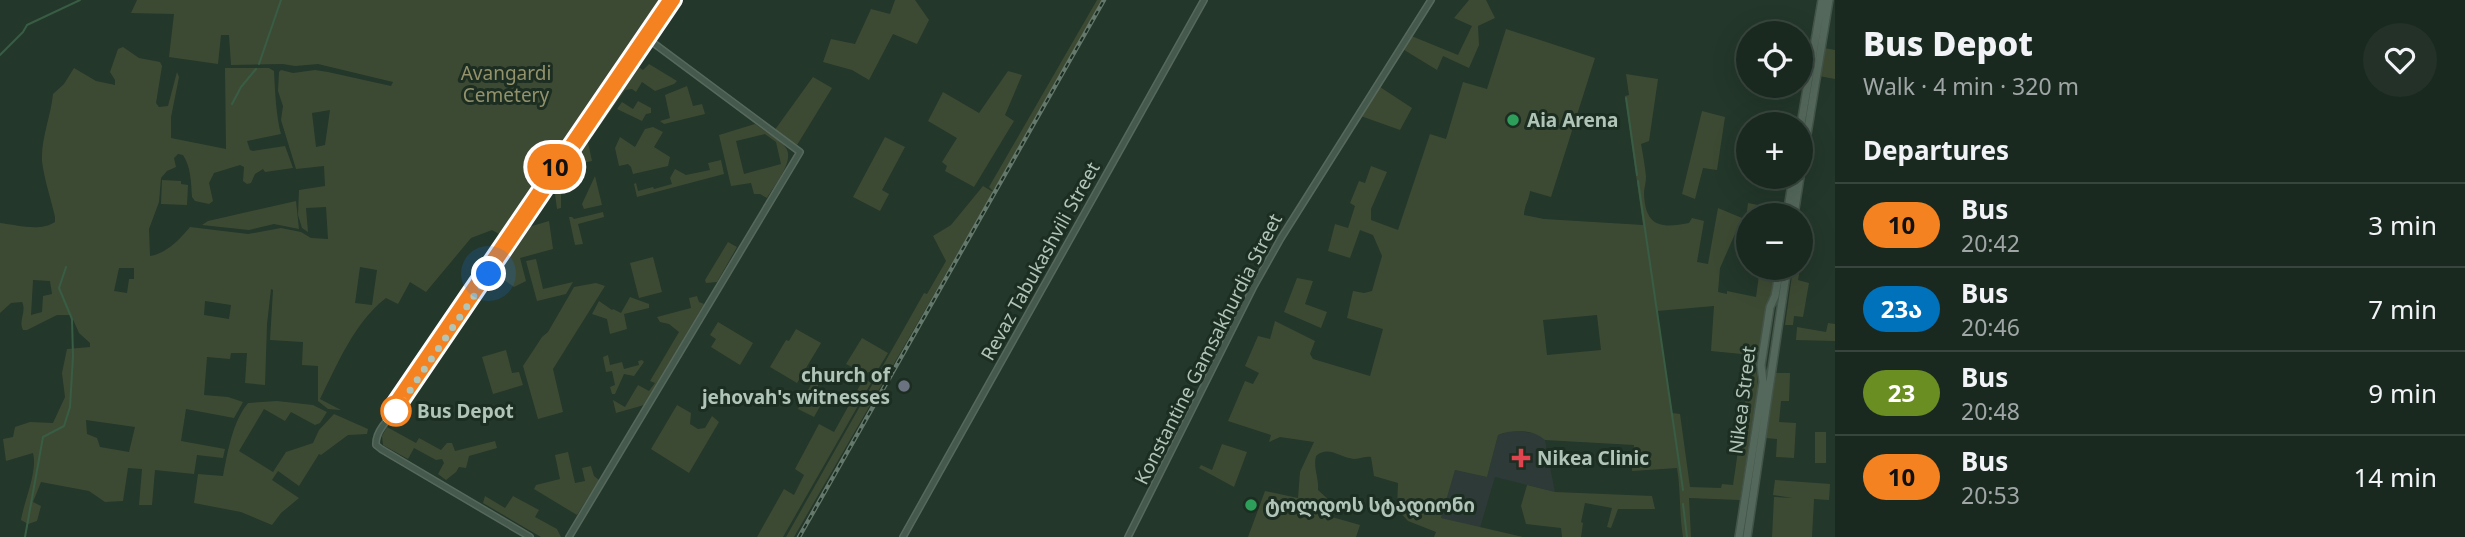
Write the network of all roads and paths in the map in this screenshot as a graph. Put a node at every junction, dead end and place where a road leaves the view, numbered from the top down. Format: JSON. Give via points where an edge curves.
{"nodes":[{"id":1,"x":668,"y":0,"type":"edge"},
{"id":2,"x":675,"y":0,"type":"edge"},
{"id":3,"x":1204,"y":0,"type":"edge"},
{"id":4,"x":1431,"y":0,"type":"edge"},
{"id":5,"x":1822,"y":0,"type":"edge"},
{"id":6,"x":1829,"y":0,"type":"edge"},
{"id":7,"x":646,"y":37,"type":"junction"},
{"id":8,"x":1803,"y":112,"type":"edge"},
{"id":9,"x":1811,"y":112,"type":"edge"},
{"id":10,"x":1778,"y":280,"type":"edge"},
{"id":11,"x":1785,"y":280,"type":"edge"},
{"id":12,"x":1772,"y":303,"type":"junction"},
{"id":13,"x":1782,"y":306,"type":"junction"},
{"id":14,"x":1761,"y":369,"type":"junction"},
{"id":15,"x":1772,"y":370,"type":"junction"},
{"id":16,"x":530,"y":537,"type":"edge"},
{"id":17,"x":569,"y":537,"type":"edge"},
{"id":18,"x":903,"y":537,"type":"edge"},
{"id":19,"x":1128,"y":537,"type":"edge"},
{"id":20,"x":1739,"y":537,"type":"edge"},
{"id":21,"x":1746,"y":537,"type":"edge"}],
"edges":[{"from":1,"to":7,"type":"main road"},
{"from":2,"to":7,"type":"main road"},
{"from":3,"to":18,"type":"main road","name":"Revaz Tabukashvili Street"},
{"from":4,"to":19,"type":"main road","name":"Konstantine Gamsakhurdia Street","via":[[1281,238]]},
{"from":5,"to":8,"type":"main road"},
{"from":6,"to":9,"type":"main road"},
{"from":7,"to":16,"type":"main road","via":[[376,437],[376,445]]},
{"from":7,"to":17,"type":"main road","via":[[800,152]]},
{"from":10,"to":12,"type":"main road","name":"Nikea Street"},
{"from":11,"to":13,"type":"main road","name":"Nikea Street"},
{"from":12,"to":13,"type":"main road"},
{"from":12,"to":14,"type":"main road","name":"Nikea Street"},
{"from":13,"to":15,"type":"main road","name":"Nikea Street"},
{"from":14,"to":15,"type":"main road"},
{"from":14,"to":20,"type":"main road","name":"Nikea Street","via":[[1758,422]]},
{"from":15,"to":21,"type":"main road","name":"Nikea Street"}]}
